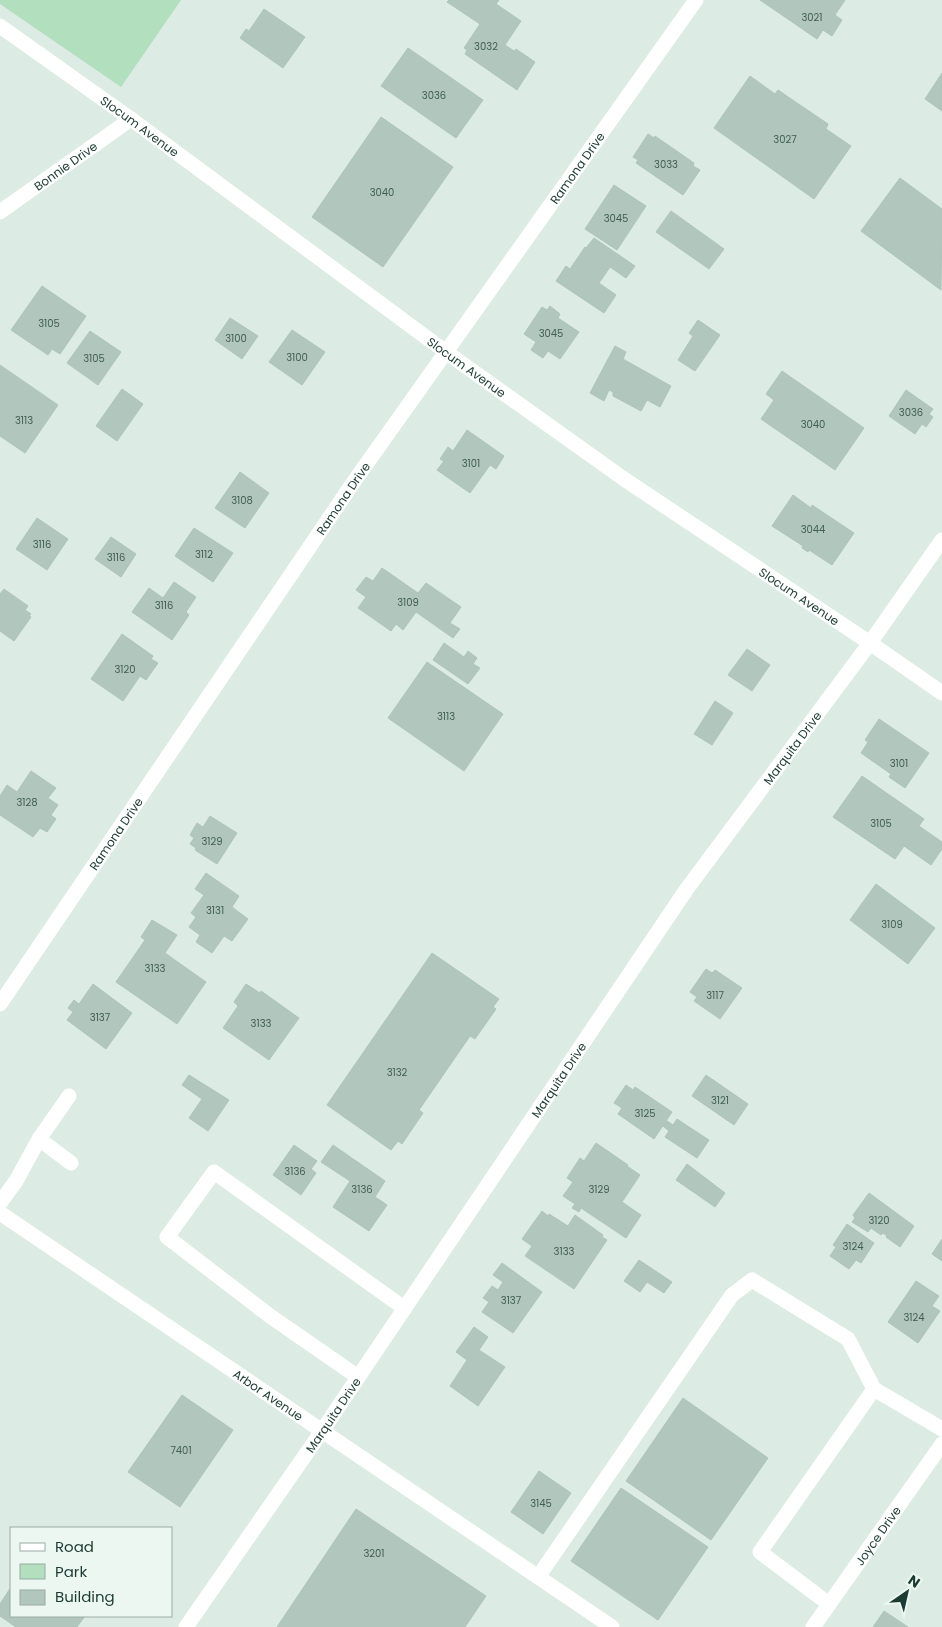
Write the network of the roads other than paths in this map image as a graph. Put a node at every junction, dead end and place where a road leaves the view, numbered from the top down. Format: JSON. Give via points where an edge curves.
{"nodes":[{"id":1,"x":696,"y":0,"type":"edge"},
{"id":2,"x":0,"y":26,"type":"edge"},
{"id":3,"x":131,"y":119,"type":"junction"},
{"id":4,"x":0,"y":212,"type":"edge"},
{"id":5,"x":446,"y":352,"type":"junction"},
{"id":6,"x":942,"y":540,"type":"edge"},
{"id":7,"x":870,"y":643,"type":"junction"},
{"id":8,"x":942,"y":693,"type":"edge"},
{"id":9,"x":0,"y":1004,"type":"edge"},
{"id":10,"x":69,"y":1096,"type":"dead end"},
{"id":11,"x":39,"y":1139,"type":"junction"},
{"id":12,"x":71,"y":1163,"type":"dead end"},
{"id":13,"x":0,"y":1203,"type":"edge"},
{"id":14,"x":0,"y":1213,"type":"edge"},
{"id":15,"x":404,"y":1308,"type":"junction"},
{"id":16,"x":358,"y":1377,"type":"junction"},
{"id":17,"x":874,"y":1389,"type":"junction"},
{"id":18,"x":942,"y":1429,"type":"edge"},
{"id":19,"x":322,"y":1431,"type":"junction"},
{"id":20,"x":942,"y":1444,"type":"edge"},
{"id":21,"x":538,"y":1577,"type":"junction"},
{"id":22,"x":829,"y":1604,"type":"junction"},
{"id":23,"x":186,"y":1627,"type":"edge"},
{"id":24,"x":612,"y":1627,"type":"edge"},
{"id":25,"x":813,"y":1627,"type":"edge"}],
"edges":[{"from":1,"to":5,"type":"street","name":"Ramona Drive"},
{"from":2,"to":3,"type":"street","name":"Slocum Avenue"},
{"from":3,"to":4,"type":"street","name":"Bonnie Drive"},
{"from":3,"to":5,"type":"street","name":"Slocum Avenue"},
{"from":5,"to":7,"type":"street","name":"Slocum Avenue","via":[[624,479]]},
{"from":5,"to":9,"type":"street","name":"Ramona Drive","via":[[355,480]]},
{"from":6,"to":7,"type":"street","name":"Marquita Drive"},
{"from":7,"to":8,"type":"street","name":"Slocum Avenue"},
{"from":7,"to":15,"type":"street","name":"Marquita Drive","via":[[686,890]]},
{"from":10,"to":11,"type":"street"},
{"from":11,"to":12,"type":"street"},
{"from":11,"to":13,"type":"street"},
{"from":14,"to":19,"type":"street","name":"Arbor Avenue"},
{"from":15,"to":16,"type":"street","name":"Marquita Drive"},
{"from":15,"to":16,"type":"street","via":[[214,1172],[167,1237],[270,1316]]},
{"from":16,"to":19,"type":"street","name":"Marquita Drive"},
{"from":17,"to":18,"type":"street"},
{"from":17,"to":21,"type":"street","via":[[848,1339],[752,1280],[732,1294]]},
{"from":17,"to":22,"type":"street","via":[[760,1552]]},
{"from":19,"to":21,"type":"street","name":"Arbor Avenue"},
{"from":19,"to":23,"type":"street","name":"Marquita Drive"},
{"from":20,"to":22,"type":"street","name":"Joyce Drive"},
{"from":21,"to":24,"type":"street","name":"Arbor Avenue"},
{"from":22,"to":25,"type":"street","name":"Joyce Drive"}]}
